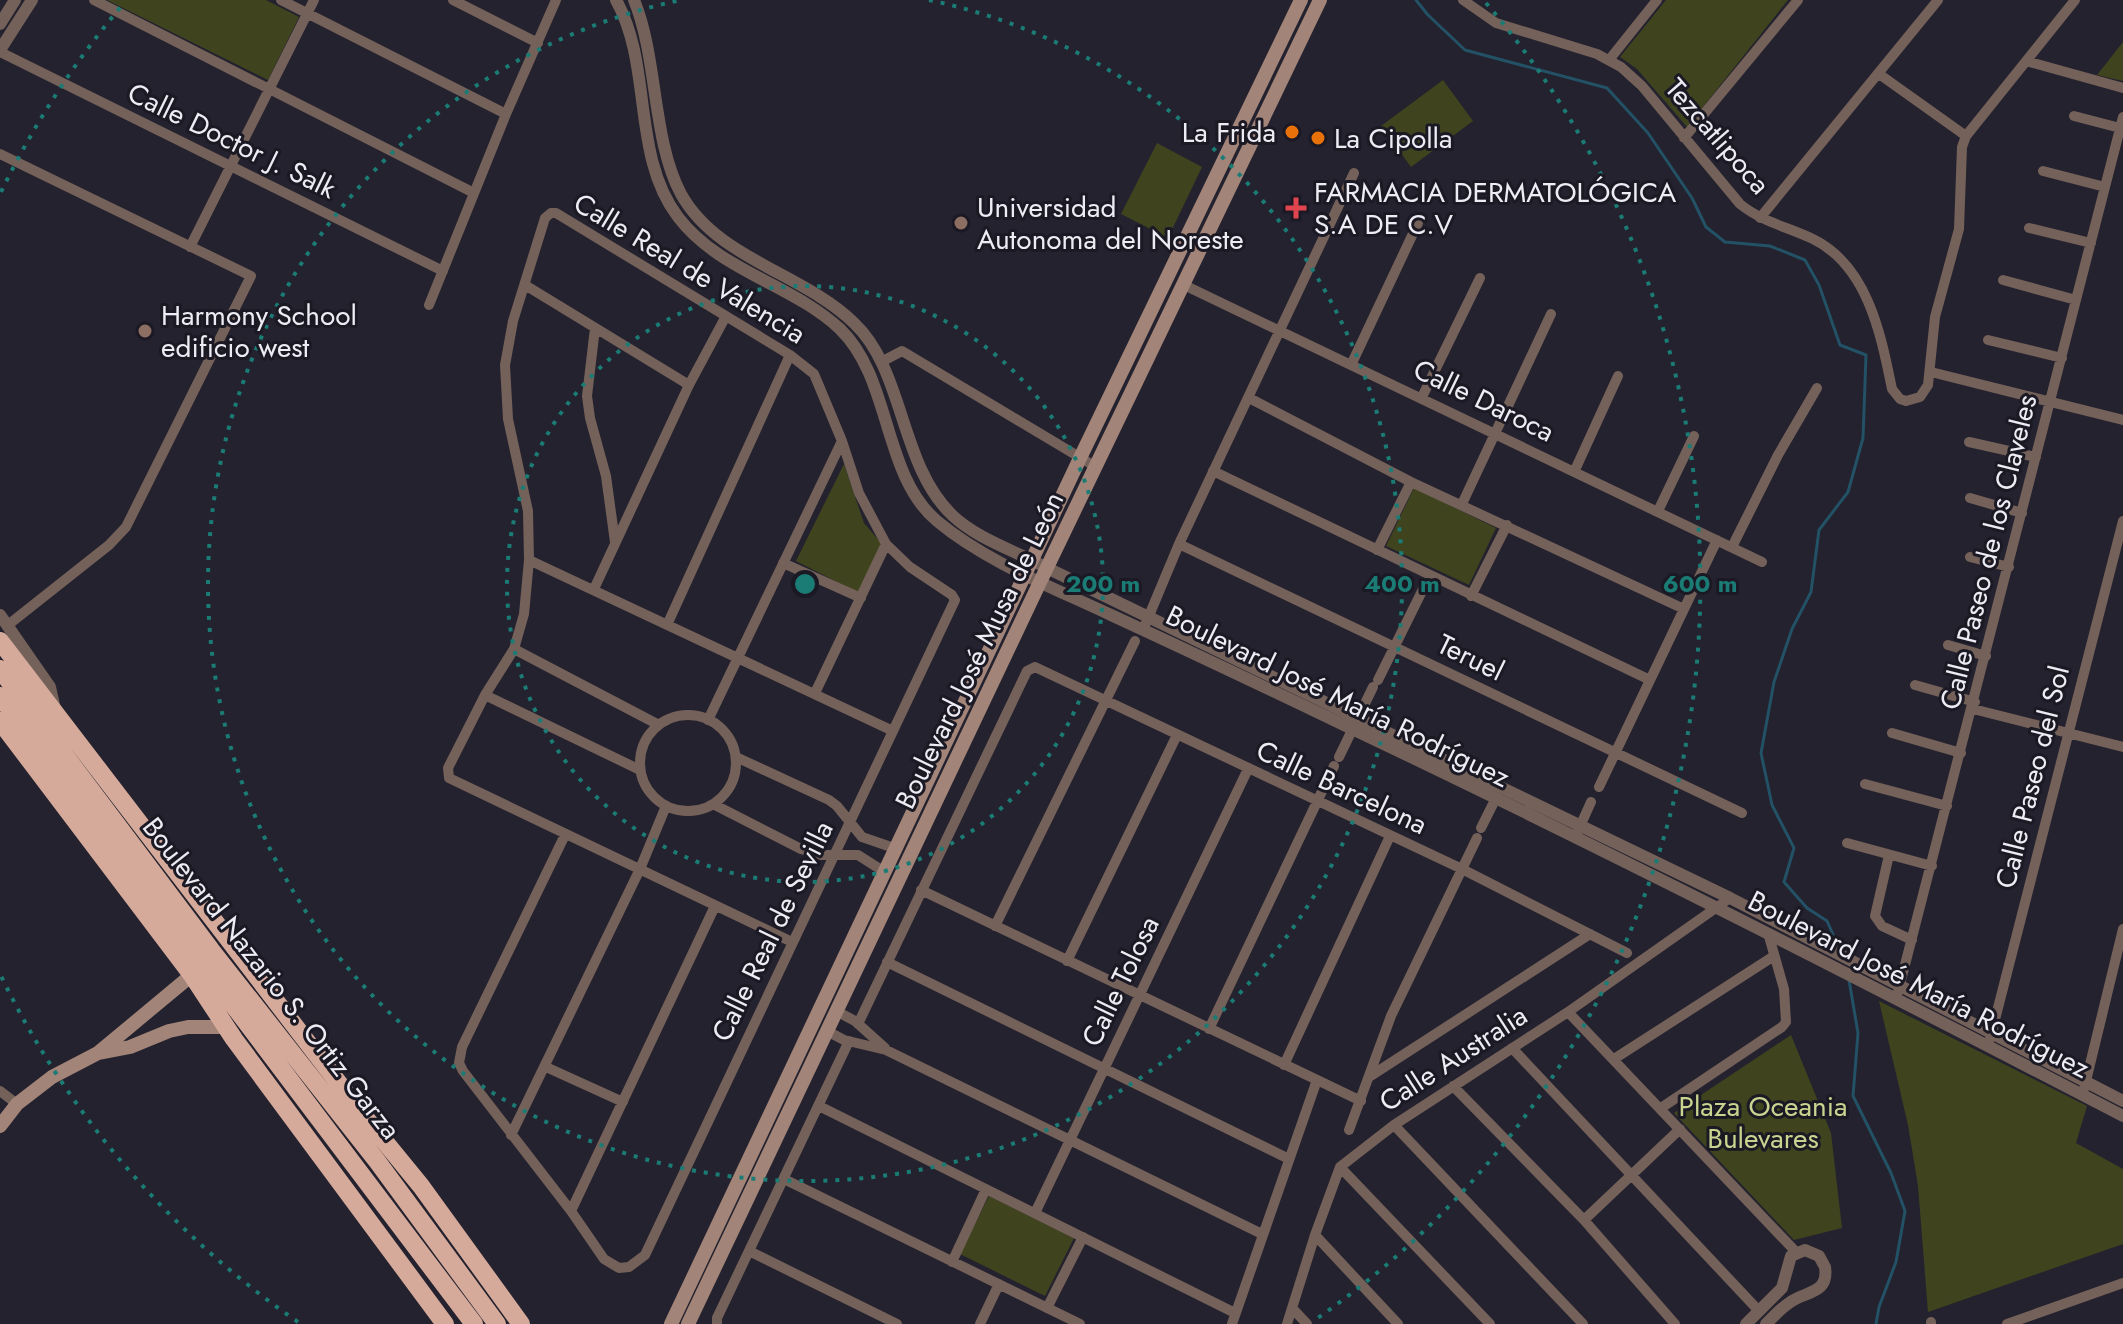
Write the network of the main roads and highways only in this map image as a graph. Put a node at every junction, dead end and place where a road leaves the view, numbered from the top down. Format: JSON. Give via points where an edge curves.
{"nodes":[{"id":1,"x":1301,"y":0,"type":"edge"},
{"id":2,"x":1320,"y":0,"type":"edge"},
{"id":3,"x":3,"y":627,"type":"edge"},
{"id":4,"x":0,"y":669,"type":"edge"},
{"id":5,"x":0,"y":696,"type":"edge"},
{"id":6,"x":25,"y":700,"type":"junction"},
{"id":7,"x":0,"y":721,"type":"edge"},
{"id":8,"x":939,"y":755,"type":"junction"},
{"id":9,"x":954,"y":762,"type":"junction"},
{"id":10,"x":128,"y":810,"type":"junction"},
{"id":11,"x":232,"y":945,"type":"junction"},
{"id":12,"x":837,"y":969,"type":"junction"},
{"id":13,"x":192,"y":975,"type":"junction"},
{"id":14,"x":227,"y":1027,"type":"junction"},
{"id":15,"x":827,"y":1031,"type":"junction"},
{"id":16,"x":98,"y":1053,"type":"junction"},
{"id":17,"x":363,"y":1115,"type":"junction"},
{"id":18,"x":0,"y":1126,"type":"edge"},
{"id":19,"x":340,"y":1144,"type":"junction"},
{"id":20,"x":381,"y":1166,"type":"junction"},
{"id":21,"x":367,"y":1218,"type":"junction"},
{"id":22,"x":521,"y":1321,"type":"edge"},
{"id":23,"x":445,"y":1324,"type":"edge"},
{"id":24,"x":474,"y":1324,"type":"edge"},
{"id":25,"x":497,"y":1324,"type":"edge"},
{"id":26,"x":671,"y":1324,"type":"edge"},
{"id":27,"x":688,"y":1324,"type":"edge"}],
"edges":[{"from":1,"to":8,"type":"main road","name":"Boulevard José Musa de León"},
{"from":2,"to":9,"type":"main road","name":"Boulevard José Musa de León"},
{"from":3,"to":10,"type":"highway","via":[[55,713]]},
{"from":4,"to":6,"type":"highway","name":"Boulevard Nazario S. Ortiz Garza"},
{"from":5,"to":19,"type":"highway","name":"Boulevard Nazario S. Ortiz Garza"},
{"from":6,"to":10,"type":"highway"},
{"from":6,"to":20,"type":"highway","name":"Boulevard Nazario S. Ortiz Garza"},
{"from":7,"to":13,"type":"highway"},
{"from":8,"to":9,"type":"main road","via":[[950,751]]},
{"from":8,"to":12,"type":"main road","name":"Boulevard José Musa de León"},
{"from":9,"to":15,"type":"main road","name":"Boulevard José Musa de León"},
{"from":10,"to":11,"type":"highway"},
{"from":11,"to":13,"type":"main road"},
{"from":11,"to":17,"type":"highway"},
{"from":12,"to":15,"type":"main road","via":[[824,1014]]},
{"from":12,"to":26,"type":"main road","name":"Boulevard José Musa de León"},
{"from":13,"to":14,"type":"highway"},
{"from":13,"to":16,"type":"main road"},
{"from":14,"to":16,"type":"main road","via":[[188,1027]]},
{"from":14,"to":21,"type":"highway"},
{"from":15,"to":27,"type":"main road","name":"Boulevard José Musa de León"},
{"from":16,"to":18,"type":"main road","via":[[52,1077],[17,1104]]},
{"from":17,"to":20,"type":"highway"},
{"from":17,"to":22,"type":"highway"},
{"from":19,"to":21,"type":"highway"},
{"from":19,"to":24,"type":"highway","name":"Boulevard Nazario S. Ortiz Garza"},
{"from":20,"to":25,"type":"highway","name":"Boulevard Nazario S. Ortiz Garza"},
{"from":21,"to":23,"type":"highway"}]}
